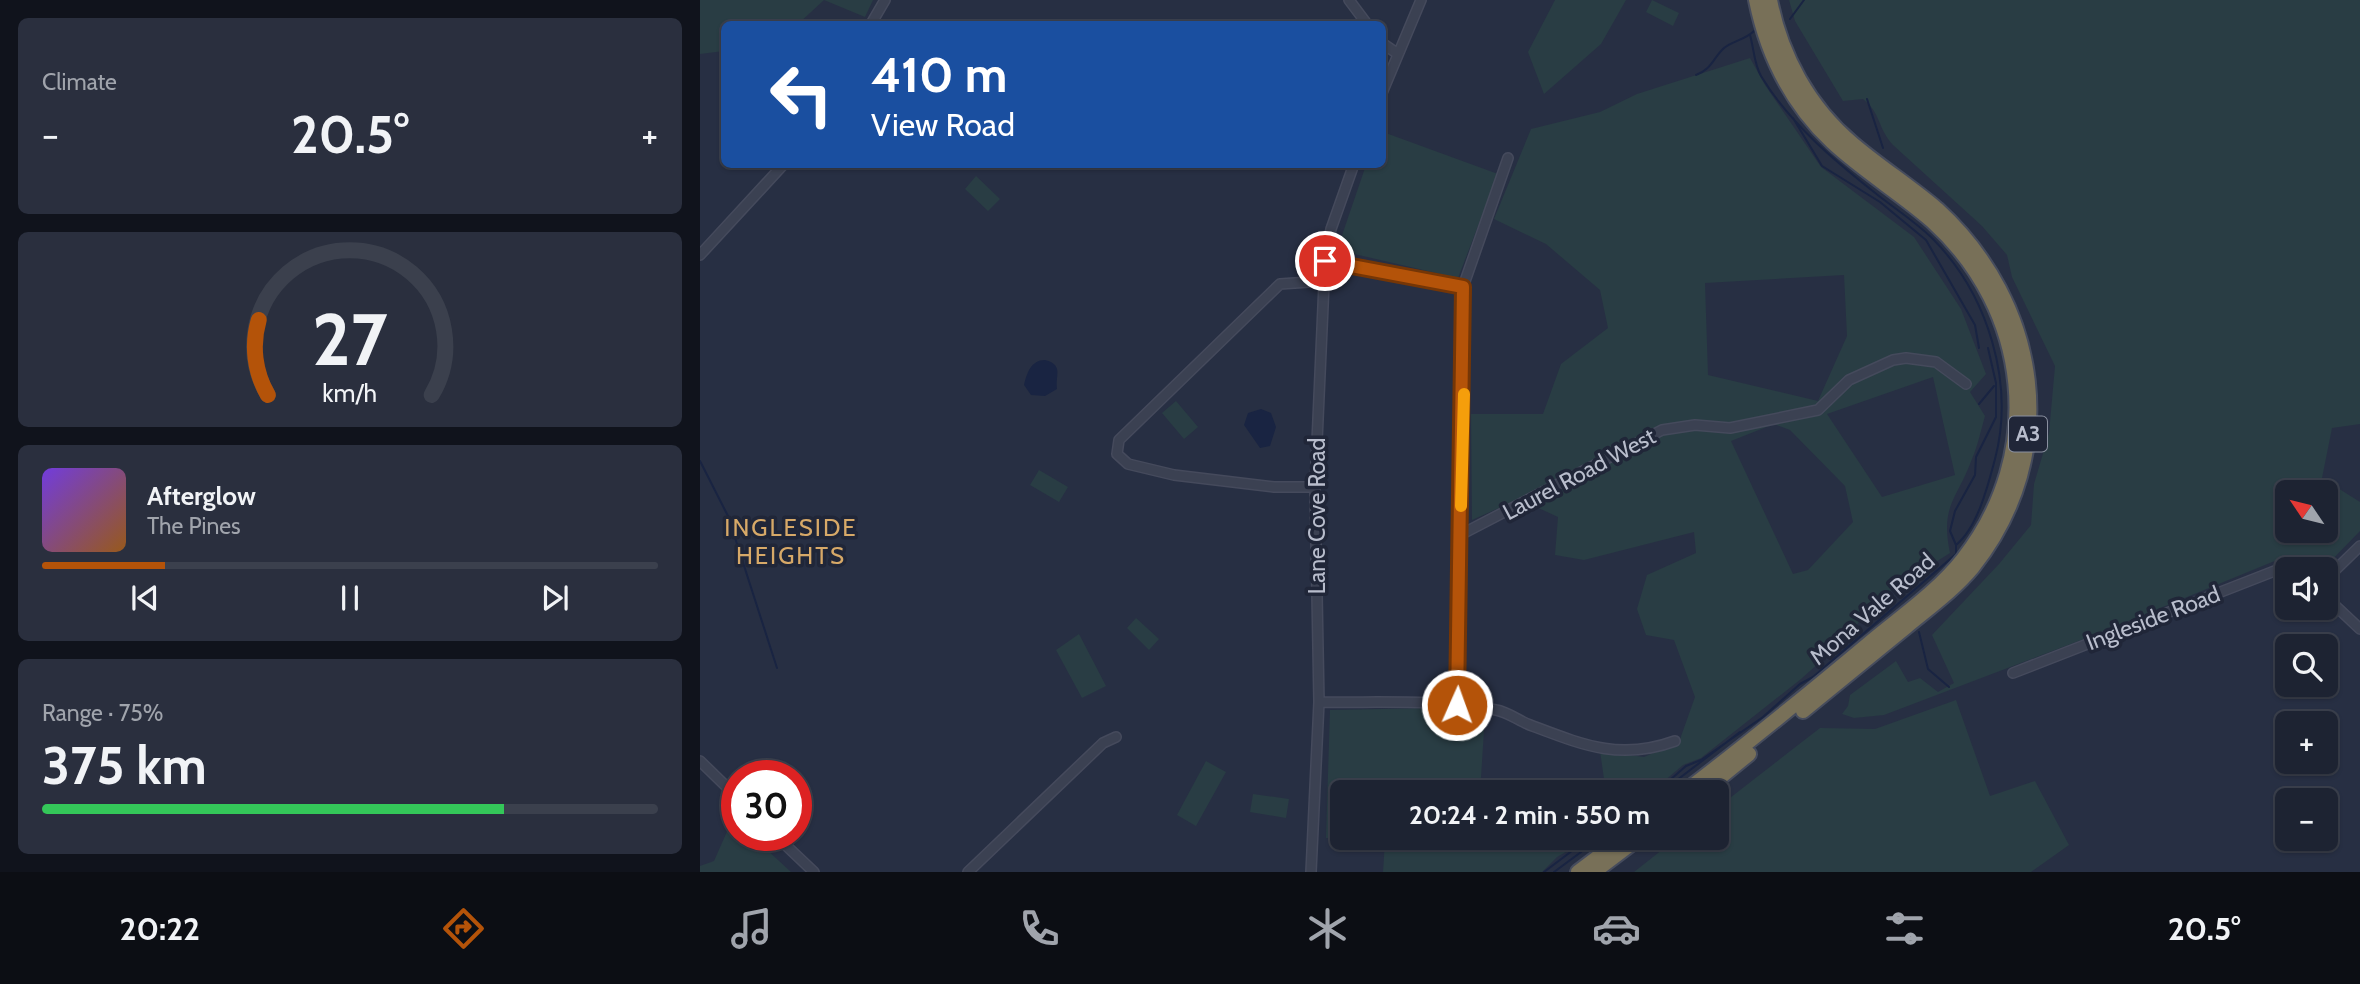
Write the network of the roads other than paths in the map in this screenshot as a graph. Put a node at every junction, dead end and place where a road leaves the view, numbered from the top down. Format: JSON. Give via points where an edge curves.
{"nodes":[{"id":1,"x":885,"y":0,"type":"edge"},
{"id":2,"x":1349,"y":0,"type":"edge"},
{"id":3,"x":1421,"y":0,"type":"edge"},
{"id":4,"x":1756,"y":0,"type":"edge"},
{"id":5,"x":1770,"y":0,"type":"edge"},
{"id":6,"x":873,"y":21,"type":"edge"},
{"id":7,"x":1365,"y":21,"type":"edge"},
{"id":8,"x":1386,"y":46,"type":"edge"},
{"id":9,"x":1398,"y":54,"type":"junction"},
{"id":10,"x":1386,"y":83,"type":"edge"},
{"id":11,"x":1508,"y":158,"type":"dead end"},
{"id":12,"x":780,"y":168,"type":"edge"},
{"id":13,"x":1353,"y":168,"type":"edge"},
{"id":14,"x":700,"y":255,"type":"edge"},
{"id":15,"x":1325,"y":261,"type":"junction"},
{"id":16,"x":1324,"y":281,"type":"junction"},
{"id":17,"x":1463,"y":287,"type":"junction"},
{"id":18,"x":1965,"y":384,"type":"dead end"},
{"id":19,"x":1315,"y":487,"type":"junction"},
{"id":20,"x":1462,"y":534,"type":"junction"},
{"id":21,"x":2360,"y":545,"type":"edge"},
{"id":22,"x":2338,"y":567,"type":"edge"},
{"id":23,"x":2275,"y":571,"type":"edge"},
{"id":24,"x":2338,"y":608,"type":"edge"},
{"id":25,"x":2360,"y":629,"type":"edge"},
{"id":26,"x":2013,"y":673,"type":"dead end"},
{"id":27,"x":1319,"y":702,"type":"junction"},
{"id":28,"x":1457,"y":705,"type":"junction"},
{"id":29,"x":1116,"y":737,"type":"dead end"},
{"id":30,"x":1675,"y":741,"type":"dead end"},
{"id":31,"x":700,"y":761,"type":"edge"},
{"id":32,"x":1700,"y":780,"type":"edge"},
{"id":33,"x":1717,"y":780,"type":"edge"},
{"id":34,"x":721,"y":781,"type":"edge"},
{"id":35,"x":1607,"y":850,"type":"edge"},
{"id":36,"x":1623,"y":850,"type":"edge"},
{"id":37,"x":792,"y":851,"type":"edge"},
{"id":38,"x":814,"y":872,"type":"edge"},
{"id":39,"x":968,"y":872,"type":"edge"},
{"id":40,"x":1311,"y":872,"type":"edge"},
{"id":41,"x":1578,"y":872,"type":"edge"},
{"id":42,"x":1594,"y":872,"type":"edge"}],
"edges":[{"from":1,"to":6,"type":"street"},
{"from":2,"to":7,"type":"street"},
{"from":3,"to":9,"type":"street"},
{"from":4,"to":32,"type":"highway","name":"Mona Vale Road","number":"A3","via":[[1773,59],[1813,121],[1833,143],[1931,221],[1962,251],[1987,286],[2015,368],[2016,435],[1992,514],[1962,559],[1930,592],[1809,694]]},
{"from":5,"to":33,"type":"highway","name":"Mona Vale Road","number":"A3","via":[[1781,43],[1813,102],[1852,144],[1936,208],[1975,247],[2004,292],[2024,348],[2029,422],[2009,507],[1984,551],[1957,585]]},
{"from":8,"to":9,"type":"street"},
{"from":9,"to":10,"type":"street"},
{"from":11,"to":17,"type":"street"},
{"from":12,"to":14,"type":"street"},
{"from":13,"to":15,"type":"street","name":"Lane Cove Road"},
{"from":15,"to":16,"type":"street","name":"Lane Cove Road"},
{"from":15,"to":17,"type":"street"},
{"from":16,"to":19,"type":"street","name":"Lane Cove Road"},
{"from":16,"to":19,"type":"street","via":[[1280,284],[1119,440],[1116,454],[1128,464],[1174,475]]},
{"from":17,"to":20,"type":"street"},
{"from":18,"to":20,"type":"street","name":"Laurel Road West","via":[[1936,362],[1892,360],[1849,380],[1818,410],[1730,428],[1695,425],[1662,430]]},
{"from":19,"to":27,"type":"street","name":"Lane Cove Road"},
{"from":20,"to":28,"type":"street"},
{"from":21,"to":22,"type":"street"},
{"from":23,"to":26,"type":"street","name":"Ingleside Road"},
{"from":24,"to":25,"type":"street"},
{"from":27,"to":28,"type":"street"},
{"from":27,"to":40,"type":"street","name":"Lane Cove Road"},
{"from":28,"to":30,"type":"street","via":[[1500,710],[1526,724],[1613,751],[1650,750]]},
{"from":29,"to":39,"type":"street","via":[[1103,743]]},
{"from":31,"to":34,"type":"street"},
{"from":35,"to":41,"type":"highway"},
{"from":36,"to":42,"type":"highway"},
{"from":37,"to":38,"type":"street"}]}
